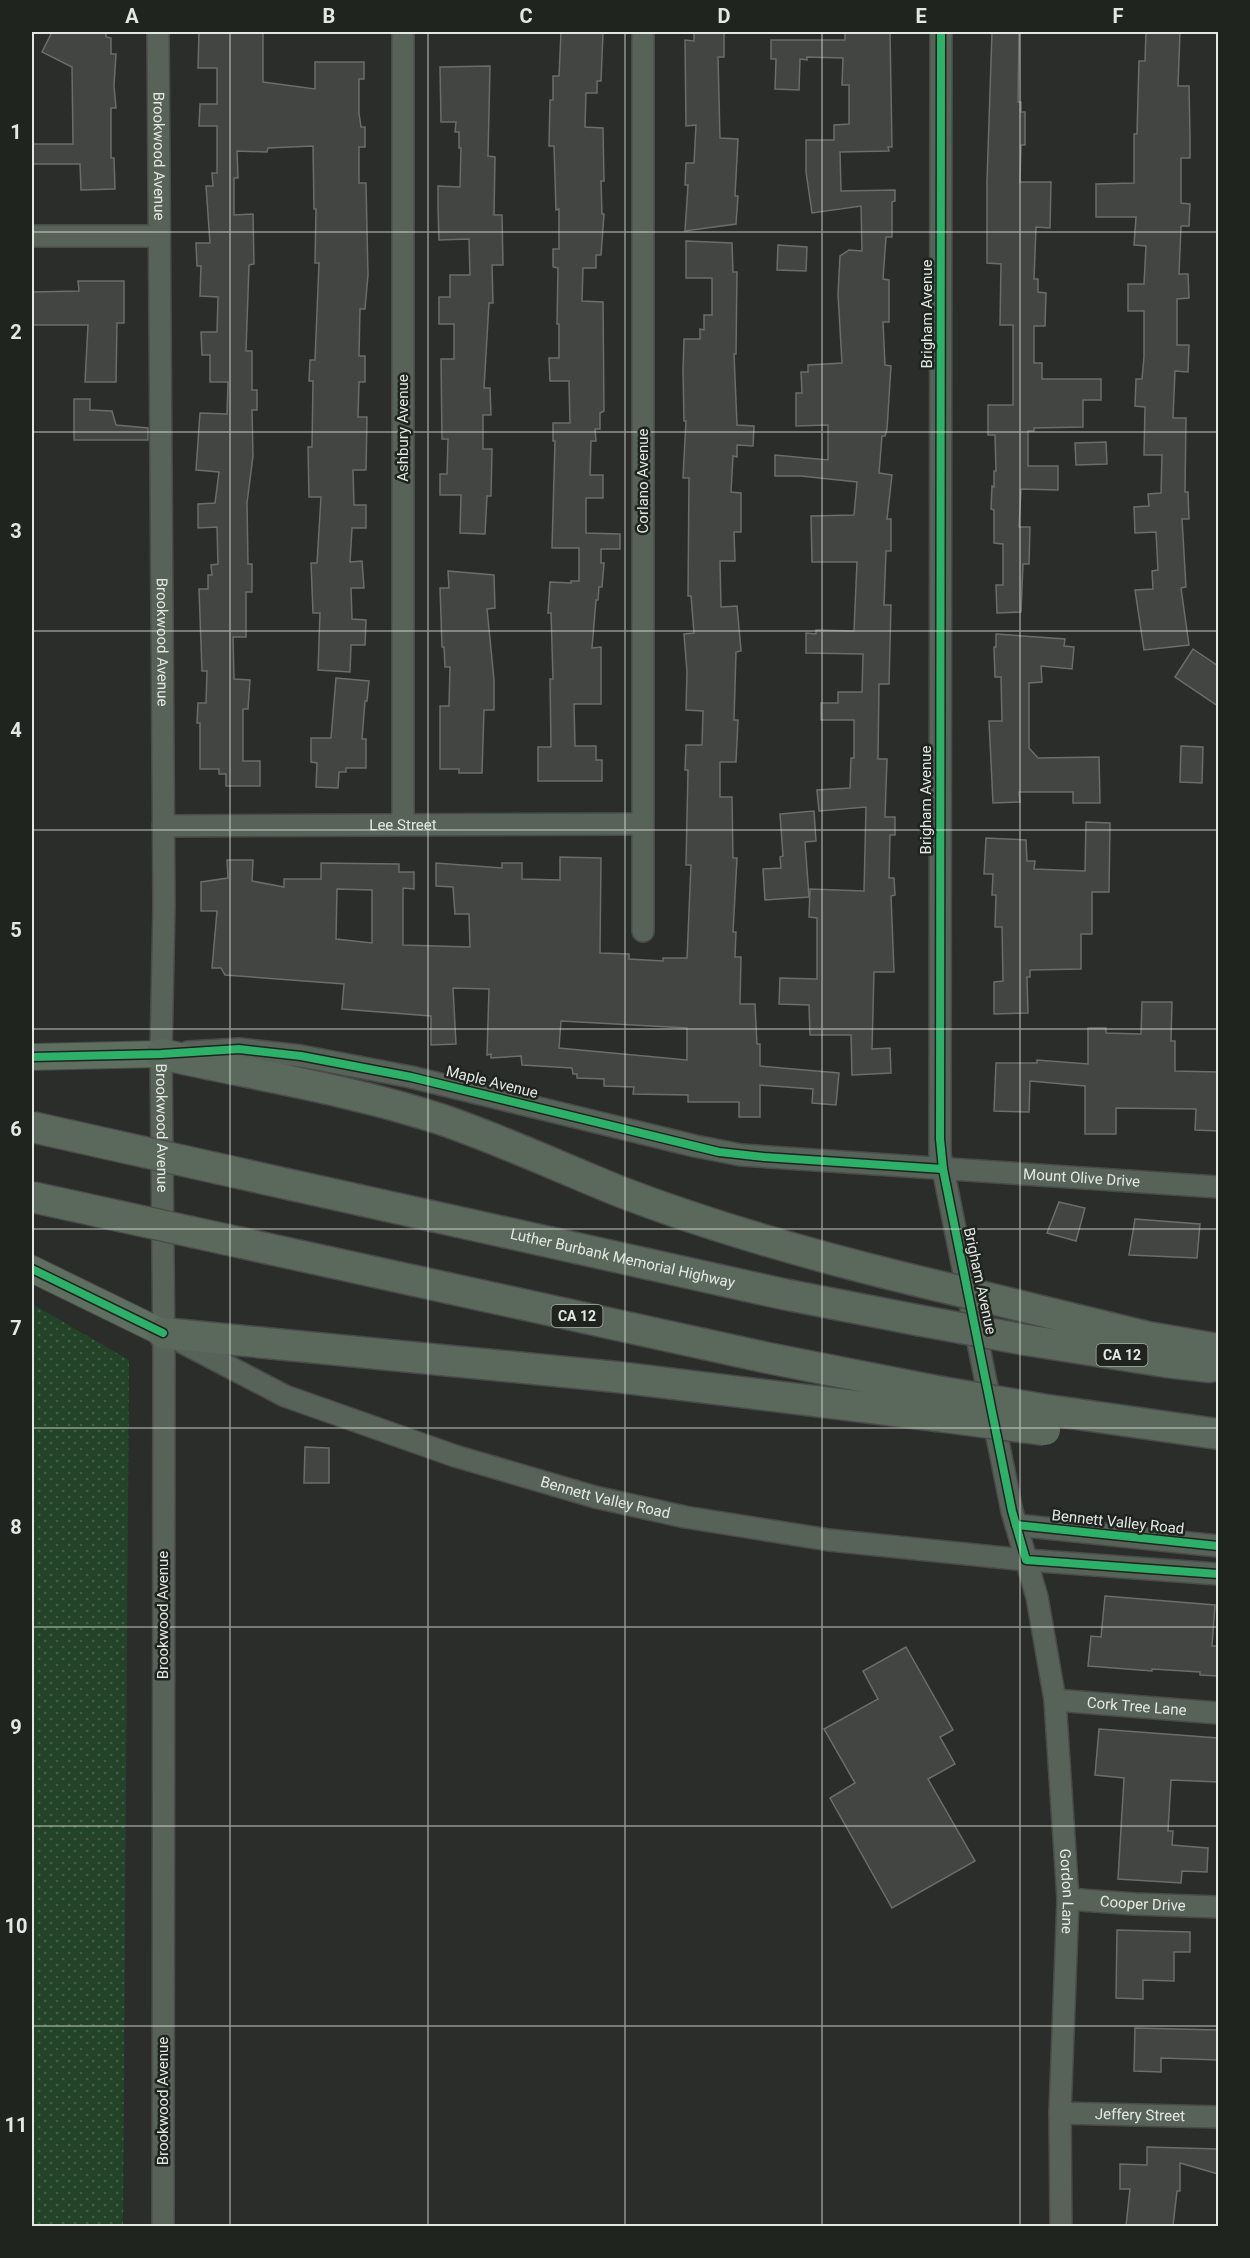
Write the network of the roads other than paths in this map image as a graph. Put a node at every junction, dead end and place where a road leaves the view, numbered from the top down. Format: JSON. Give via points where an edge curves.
{"nodes":[{"id":1,"x":158,"y":32,"type":"edge"},
{"id":2,"x":403,"y":32,"type":"edge"},
{"id":3,"x":643,"y":32,"type":"edge"},
{"id":4,"x":941,"y":32,"type":"edge"},
{"id":5,"x":32,"y":236,"type":"edge"},
{"id":6,"x":159,"y":236,"type":"junction"},
{"id":7,"x":403,"y":824,"type":"junction"},
{"id":8,"x":643,"y":824,"type":"junction"},
{"id":9,"x":163,"y":826,"type":"junction"},
{"id":10,"x":643,"y":931,"type":"dead end"},
{"id":11,"x":161,"y":1054,"type":"junction"},
{"id":12,"x":32,"y":1057,"type":"edge"},
{"id":13,"x":32,"y":1127,"type":"edge"},
{"id":14,"x":943,"y":1169,"type":"junction"},
{"id":15,"x":1218,"y":1187,"type":"edge"},
{"id":16,"x":32,"y":1197,"type":"edge"},
{"id":17,"x":32,"y":1269,"type":"edge"},
{"id":18,"x":164,"y":1333,"type":"junction"},
{"id":19,"x":1218,"y":1348,"type":"edge"},
{"id":20,"x":1218,"y":1368,"type":"edge"},
{"id":21,"x":934,"y":1403,"type":"junction"},
{"id":22,"x":1218,"y":1436,"type":"edge"},
{"id":23,"x":1016,"y":1525,"type":"junction"},
{"id":24,"x":1218,"y":1546,"type":"edge"},
{"id":25,"x":1026,"y":1560,"type":"junction"},
{"id":26,"x":1218,"y":1574,"type":"edge"},
{"id":27,"x":1055,"y":1700,"type":"junction"},
{"id":28,"x":1218,"y":1713,"type":"edge"},
{"id":29,"x":1068,"y":1899,"type":"junction"},
{"id":30,"x":1218,"y":1907,"type":"edge"},
{"id":31,"x":1060,"y":2113,"type":"junction"},
{"id":32,"x":1218,"y":2117,"type":"edge"},
{"id":33,"x":163,"y":2226,"type":"edge"},
{"id":34,"x":1061,"y":2226,"type":"edge"}],
"edges":[{"from":1,"to":6,"type":"street","name":"Brookwood Avenue"},
{"from":2,"to":7,"type":"street","name":"Ashbury Avenue"},
{"from":3,"to":8,"type":"street","name":"Corlano Avenue"},
{"from":4,"to":14,"type":"street","name":"Brigham Avenue"},
{"from":5,"to":6,"type":"street"},
{"from":6,"to":9,"type":"street","name":"Brookwood Avenue"},
{"from":7,"to":8,"type":"street","name":"Lee Street"},
{"from":7,"to":9,"type":"street","name":"Lee Street"},
{"from":8,"to":10,"type":"street","name":"Corlano Avenue"},
{"from":9,"to":11,"type":"street","name":"Brookwood Avenue"},
{"from":11,"to":12,"type":"main road","name":"Maple Avenue"},
{"from":11,"to":14,"type":"street","name":"Maple Avenue","via":[[238,1049],[301,1056],[411,1077],[719,1152]]},
{"from":11,"to":18,"type":"street","name":"Brookwood Avenue"},
{"from":11,"to":19,"type":"highway","bridge":true,"via":[[330,1088],[416,1112],[696,1218],[816,1255],[1148,1337]]},
{"from":13,"to":20,"type":"highway","name":"Luther Burbank Memorial Highway","number":"CA 12","bridge":true,"via":[[772,1291],[1026,1340]]},
{"from":14,"to":15,"type":"street","name":"Mount Olive Drive"},
{"from":14,"to":23,"type":"street","name":"Brigham Avenue"},
{"from":16,"to":21,"type":"highway","number":"CA 12","bridge":true,"via":[[768,1358]]},
{"from":17,"to":18,"type":"main road","name":"Bennett Valley Road"},
{"from":18,"to":21,"type":"highway","via":[[766,1394]]},
{"from":18,"to":25,"type":"street","name":"Bennett Valley Road","via":[[285,1396],[455,1456],[576,1492],[758,1530]]},
{"from":18,"to":33,"type":"street","name":"Brookwood Avenue"},
{"from":21,"to":22,"type":"highway","number":"CA 12","bridge":true,"via":[[1043,1419]]},
{"from":23,"to":24,"type":"street","name":"Bennett Valley Road"},
{"from":23,"to":25,"type":"street","name":"Brigham Avenue"},
{"from":25,"to":26,"type":"street","name":"Bennett Valley Road"},
{"from":25,"to":27,"type":"street","name":"Gordon Lane","via":[[1037,1597]]},
{"from":27,"to":28,"type":"street","name":"Cork Tree Lane"},
{"from":27,"to":29,"type":"street","name":"Gordon Lane"},
{"from":29,"to":30,"type":"street","name":"Cooper Drive"},
{"from":29,"to":31,"type":"street","name":"Gordon Lane"},
{"from":31,"to":32,"type":"street","name":"Jeffery Street"},
{"from":31,"to":34,"type":"street","name":"Gordon Lane"}]}
